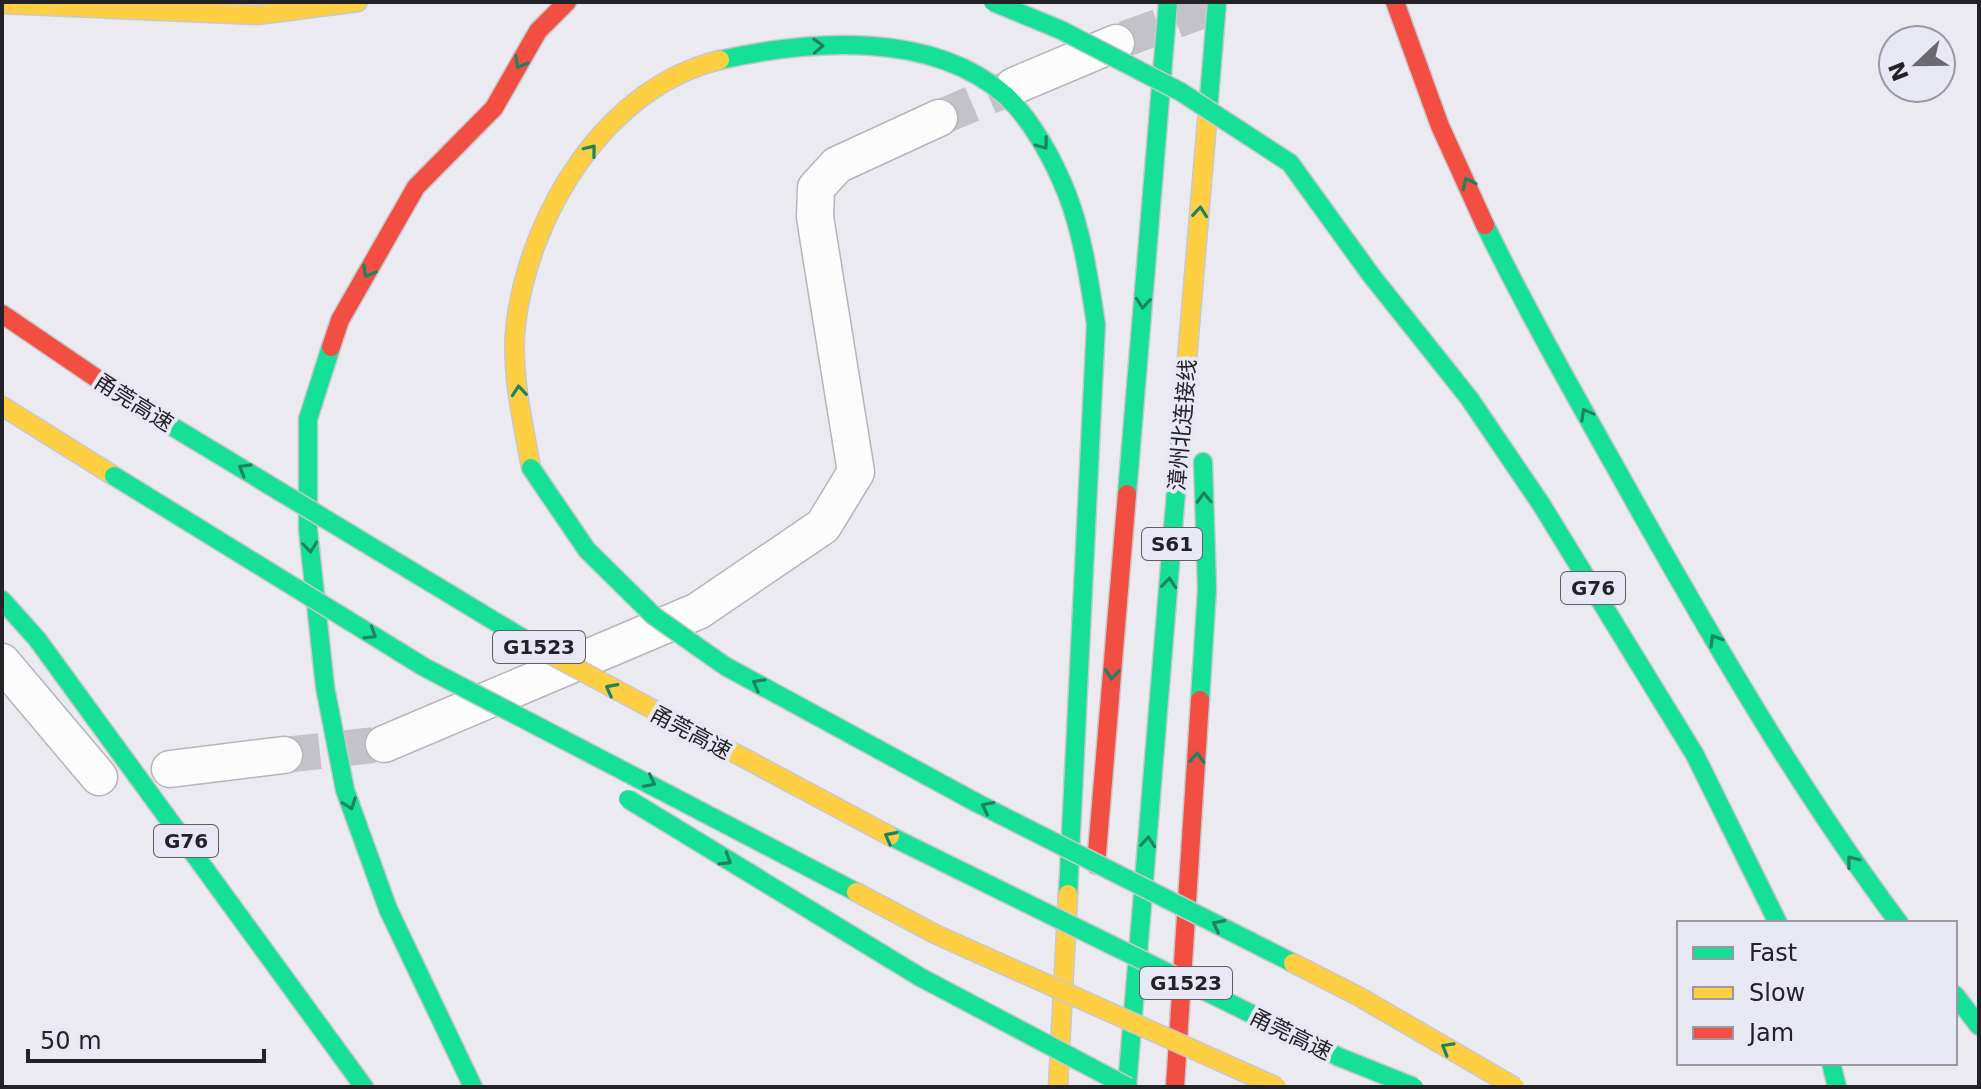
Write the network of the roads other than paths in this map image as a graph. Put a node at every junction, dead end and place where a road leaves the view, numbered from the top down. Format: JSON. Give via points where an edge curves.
{"nodes":[{"id":1,"x":358,"y":2,"type":"edge"},
{"id":2,"x":567,"y":2,"type":"edge"},
{"id":3,"x":993,"y":2,"type":"edge"},
{"id":4,"x":1168,"y":2,"type":"edge"},
{"id":5,"x":1217,"y":2,"type":"edge"},
{"id":6,"x":1395,"y":2,"type":"edge"},
{"id":7,"x":2,"y":4,"type":"edge"},
{"id":8,"x":1125,"y":39,"type":"tunnel mouth"},
{"id":9,"x":1014,"y":86,"type":"tunnel mouth"},
{"id":10,"x":939,"y":118,"type":"tunnel mouth"},
{"id":11,"x":1196,"y":252,"type":"junction"},
{"id":12,"x":2,"y":314,"type":"edge"},
{"id":13,"x":2,"y":406,"type":"edge"},
{"id":14,"x":2,"y":600,"type":"edge"},
{"id":15,"x":2,"y":662,"type":"edge"},
{"id":16,"x":424,"y":667,"type":"junction"},
{"id":17,"x":384,"y":744,"type":"tunnel mouth"},
{"id":18,"x":284,"y":755,"type":"tunnel mouth"},
{"id":19,"x":170,"y":769,"type":"dead end"},
{"id":20,"x":99,"y":777,"type":"dead end"},
{"id":21,"x":1095,"y":883,"type":"dead end"},
{"id":22,"x":1092,"y":914,"type":"dead end"},
{"id":23,"x":1777,"y":921,"type":"edge"},
{"id":24,"x":1897,"y":921,"type":"edge"},
{"id":25,"x":1957,"y":998,"type":"edge"},
{"id":26,"x":1979,"y":1026,"type":"edge"},
{"id":27,"x":1832,"y":1065,"type":"edge"},
{"id":28,"x":364,"y":1087,"type":"edge"},
{"id":29,"x":473,"y":1087,"type":"edge"},
{"id":30,"x":1058,"y":1087,"type":"edge"},
{"id":31,"x":1078,"y":1087,"type":"edge"},
{"id":32,"x":1128,"y":1087,"type":"edge"},
{"id":33,"x":1175,"y":1087,"type":"edge"},
{"id":34,"x":1277,"y":1087,"type":"edge"},
{"id":35,"x":1414,"y":1087,"type":"edge"},
{"id":36,"x":1515,"y":1087,"type":"edge"},
{"id":37,"x":1837,"y":1087,"type":"edge"}],
"edges":[{"from":1,"to":7,"type":"highway","via":[[257,15]]},
{"from":2,"to":29,"type":"highway","one_way":true,"via":[[538,31],[494,108],[416,187],[340,320],[308,419],[308,530],[325,687],[345,790],[388,909]]},
{"from":3,"to":23,"type":"highway","number":"G76","bridge":true,"via":[[1061,30],[1181,92],[1290,163],[1469,398],[1541,504],[1695,755]]},
{"from":4,"to":21,"type":"highway","number":"S61","one_way":true},
{"from":11,"to":5,"type":"highway","name":"漳州北连接线","number":"S61","one_way":true},
{"from":24,"to":6,"type":"highway","one_way":true,"via":[[1838,844],[1526,307],[1415,70]]},
{"from":8,"to":9,"type":"street"},
{"from":10,"to":17,"type":"street","via":[[837,165],[816,188],[815,217],[856,472],[823,526],[698,611]]},
{"from":32,"to":11,"type":"highway","name":"漳州北连接线","number":"S61","one_way":true},
{"from":33,"to":11,"type":"highway","one_way":true,"via":[[1207,589]]},
{"from":35,"to":12,"type":"highway","name":"甬莞高速","number":"G1523","one_way":true,"bridge":true,"via":[[1339,1057],[959,873],[590,678],[130,401]]},
{"from":13,"to":16,"type":"highway","number":"G1523","one_way":true,"bridge":true},
{"from":14,"to":28,"type":"highway","number":"G76","via":[[37,639]]},
{"from":15,"to":20,"type":"street"},
{"from":16,"to":32,"type":"highway","one_way":true,"bridge":true,"via":[[920,977]]},
{"from":16,"to":34,"type":"highway","number":"G1523","one_way":true,"bridge":true,"via":[[935,934]]},
{"from":18,"to":19,"type":"street"},
{"from":22,"to":31,"type":"highway"},
{"from":25,"to":26,"type":"highway"},
{"from":27,"to":37,"type":"highway"},
{"from":36,"to":30,"type":"highway","one_way":true,"bridge":true,"via":[[1358,996],[977,803],[725,666],[654,616],[587,550],[531,468],[518,394],[516,325],[535,245],[562,186],[615,121],[679,73],[755,53],[810,46],[883,46],[947,60],[1005,95],[1050,153],[1077,219],[1096,324]]}]}
